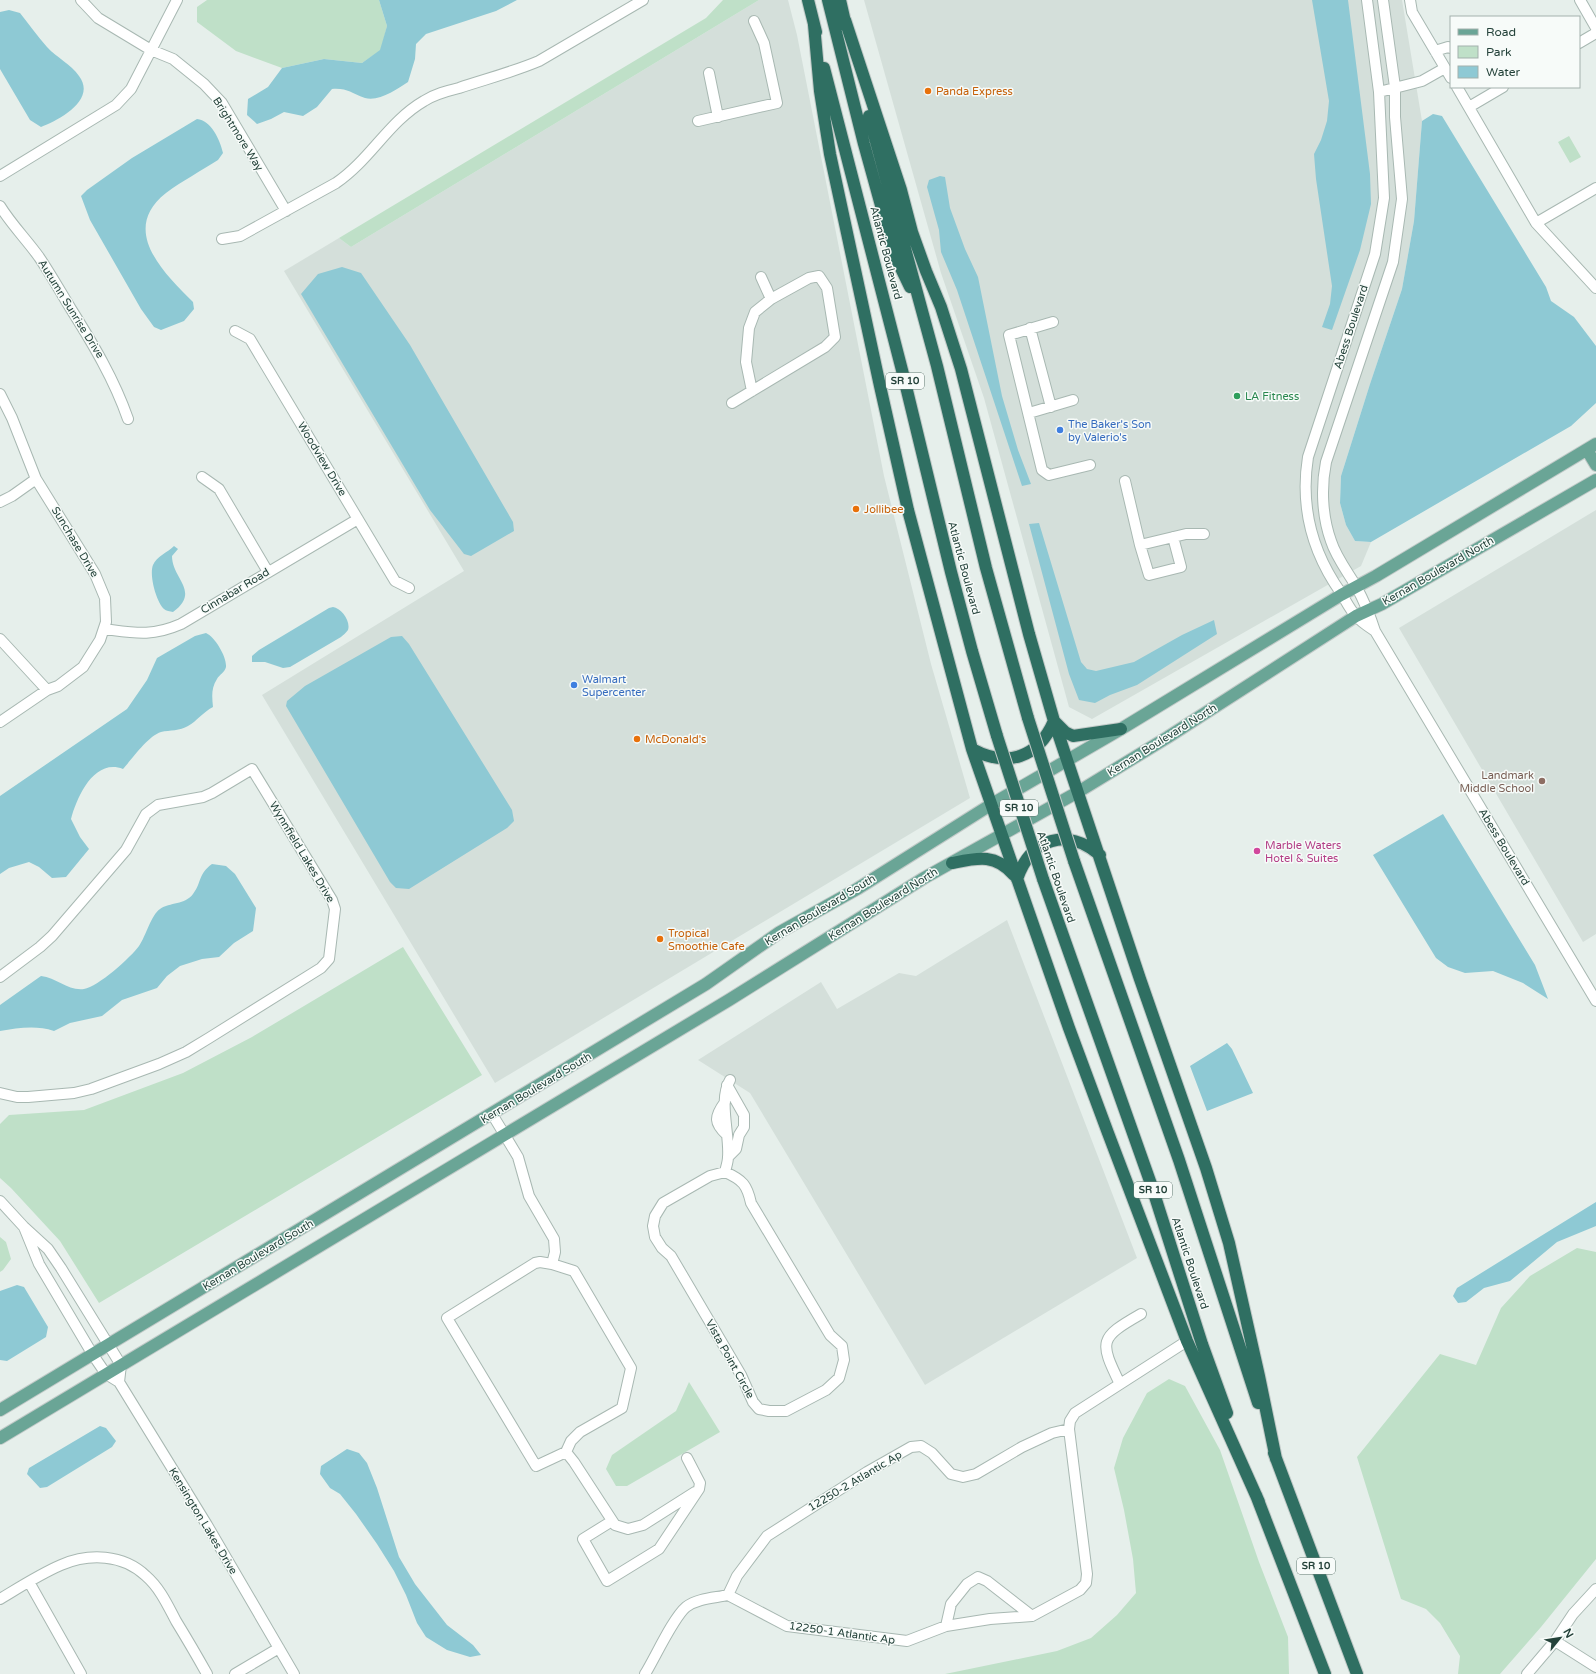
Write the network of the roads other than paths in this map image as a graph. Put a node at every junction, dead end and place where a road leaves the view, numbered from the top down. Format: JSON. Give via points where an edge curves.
{"nodes":[{"id":1,"x":81,"y":0,"type":"edge"},
{"id":2,"x":177,"y":0,"type":"edge"},
{"id":3,"x":643,"y":0,"type":"edge"},
{"id":4,"x":808,"y":0,"type":"edge"},
{"id":5,"x":828,"y":0,"type":"edge"},
{"id":6,"x":840,"y":0,"type":"edge"},
{"id":7,"x":1367,"y":0,"type":"edge"},
{"id":8,"x":1383,"y":0,"type":"edge"},
{"id":9,"x":1410,"y":0,"type":"edge"},
{"id":10,"x":1580,"y":0,"type":"edge"},
{"id":11,"x":845,"y":20,"type":"junction"},
{"id":12,"x":754,"y":21,"type":"dead end"},
{"id":13,"x":814,"y":25,"type":"junction"},
{"id":14,"x":1596,"y":28,"type":"edge"},
{"id":15,"x":1596,"y":33,"type":"edge"},
{"id":16,"x":1580,"y":42,"type":"edge"},
{"id":17,"x":1450,"y":48,"type":"edge"},
{"id":18,"x":151,"y":50,"type":"junction"},
{"id":19,"x":1435,"y":51,"type":"junction"},
{"id":20,"x":1445,"y":68,"type":"junction"},
{"id":21,"x":709,"y":73,"type":"dead end"},
{"id":22,"x":1450,"y":76,"type":"edge"},
{"id":23,"x":1395,"y":87,"type":"junction"},
{"id":24,"x":1458,"y":88,"type":"edge"},
{"id":25,"x":1501,"y":88,"type":"edge"},
{"id":26,"x":1379,"y":92,"type":"junction"},
{"id":27,"x":1469,"y":107,"type":"junction"},
{"id":28,"x":718,"y":117,"type":"junction"},
{"id":29,"x":698,"y":121,"type":"dead end"},
{"id":30,"x":0,"y":176,"type":"edge"},
{"id":31,"x":1596,"y":188,"type":"edge"},
{"id":32,"x":0,"y":206,"type":"edge"},
{"id":33,"x":286,"y":211,"type":"junction"},
{"id":34,"x":1536,"y":223,"type":"junction"},
{"id":35,"x":222,"y":239,"type":"dead end"},
{"id":36,"x":761,"y":277,"type":"dead end"},
{"id":37,"x":1596,"y":288,"type":"edge"},
{"id":38,"x":771,"y":299,"type":"junction"},
{"id":39,"x":924,"y":317,"type":"junction"},
{"id":40,"x":1053,"y":322,"type":"dead end"},
{"id":41,"x":1030,"y":328,"type":"junction"},
{"id":42,"x":236,"y":331,"type":"dead end"},
{"id":43,"x":752,"y":391,"type":"junction"},
{"id":44,"x":0,"y":394,"type":"edge"},
{"id":45,"x":1073,"y":400,"type":"dead end"},
{"id":46,"x":732,"y":403,"type":"dead end"},
{"id":47,"x":1051,"y":407,"type":"junction"},
{"id":48,"x":1029,"y":413,"type":"junction"},
{"id":49,"x":128,"y":419,"type":"dead end"},
{"id":50,"x":1592,"y":447,"type":"edge"},
{"id":51,"x":1596,"y":464,"type":"edge"},
{"id":52,"x":1090,"y":465,"type":"dead end"},
{"id":53,"x":202,"y":477,"type":"dead end"},
{"id":54,"x":36,"y":479,"type":"junction"},
{"id":55,"x":1596,"y":480,"type":"edge"},
{"id":56,"x":1125,"y":481,"type":"dead end"},
{"id":57,"x":0,"y":502,"type":"edge"},
{"id":58,"x":358,"y":518,"type":"junction"},
{"id":59,"x":1204,"y":534,"type":"dead end"},
{"id":60,"x":1173,"y":537,"type":"junction"},
{"id":61,"x":1140,"y":545,"type":"junction"},
{"id":62,"x":268,"y":572,"type":"junction"},
{"id":63,"x":1356,"y":587,"type":"junction"},
{"id":64,"x":409,"y":588,"type":"dead end"},
{"id":65,"x":1341,"y":595,"type":"junction"},
{"id":66,"x":1368,"y":610,"type":"junction"},
{"id":67,"x":1356,"y":616,"type":"junction"},
{"id":68,"x":104,"y":629,"type":"junction"},
{"id":69,"x":1375,"y":631,"type":"junction"},
{"id":70,"x":0,"y":639,"type":"edge"},
{"id":71,"x":47,"y":690,"type":"junction"},
{"id":72,"x":1054,"y":721,"type":"junction"},
{"id":73,"x":0,"y":722,"type":"edge"},
{"id":74,"x":1121,"y":729,"type":"junction"},
{"id":75,"x":972,"y":749,"type":"junction"},
{"id":76,"x":1067,"y":759,"type":"junction"},
{"id":77,"x":1078,"y":792,"type":"junction"},
{"id":78,"x":992,"y":804,"type":"junction"},
{"id":79,"x":1002,"y":835,"type":"junction"},
{"id":80,"x":1100,"y":856,"type":"junction"},
{"id":81,"x":952,"y":863,"type":"junction"},
{"id":82,"x":1017,"y":879,"type":"junction"},
{"id":83,"x":0,"y":977,"type":"edge"},
{"id":84,"x":1596,"y":1001,"type":"edge"},
{"id":85,"x":0,"y":1093,"type":"edge"},
{"id":86,"x":492,"y":1114,"type":"junction"},
{"id":87,"x":505,"y":1134,"type":"junction"},
{"id":88,"x":728,"y":1157,"type":"junction"},
{"id":89,"x":725,"y":1172,"type":"junction"},
{"id":90,"x":0,"y":1201,"type":"edge"},
{"id":91,"x":24,"y":1227,"type":"junction"},
{"id":92,"x":552,"y":1264,"type":"junction"},
{"id":93,"x":1141,"y":1314,"type":"dead end"},
{"id":94,"x":1187,"y":1341,"type":"junction"},
{"id":95,"x":108,"y":1345,"type":"junction"},
{"id":96,"x":93,"y":1355,"type":"junction"},
{"id":97,"x":120,"y":1365,"type":"junction"},
{"id":98,"x":106,"y":1374,"type":"junction"},
{"id":99,"x":119,"y":1382,"type":"junction"},
{"id":100,"x":1120,"y":1384,"type":"junction"},
{"id":101,"x":0,"y":1410,"type":"edge"},
{"id":102,"x":1069,"y":1429,"type":"junction"},
{"id":103,"x":0,"y":1438,"type":"edge"},
{"id":104,"x":566,"y":1452,"type":"junction"},
{"id":105,"x":687,"y":1458,"type":"dead end"},
{"id":106,"x":1276,"y":1459,"type":"junction"},
{"id":107,"x":699,"y":1489,"type":"junction"},
{"id":108,"x":1259,"y":1502,"type":"junction"},
{"id":109,"x":612,"y":1520,"type":"junction"},
{"id":110,"x":29,"y":1582,"type":"junction"},
{"id":111,"x":1596,"y":1589,"type":"edge"},
{"id":112,"x":728,"y":1595,"type":"junction"},
{"id":113,"x":0,"y":1599,"type":"edge"},
{"id":114,"x":1032,"y":1616,"type":"junction"},
{"id":115,"x":946,"y":1626,"type":"junction"},
{"id":116,"x":1555,"y":1641,"type":"junction"},
{"id":117,"x":279,"y":1648,"type":"junction"},
{"id":118,"x":1596,"y":1667,"type":"edge"},
{"id":119,"x":80,"y":1674,"type":"edge"},
{"id":120,"x":207,"y":1674,"type":"edge"},
{"id":121,"x":235,"y":1674,"type":"edge"},
{"id":122,"x":294,"y":1674,"type":"edge"},
{"id":123,"x":645,"y":1674,"type":"edge"},
{"id":124,"x":1325,"y":1674,"type":"edge"},
{"id":125,"x":1357,"y":1674,"type":"edge"},
{"id":126,"x":1527,"y":1674,"type":"edge"}],
"edges":[{"from":1,"to":18,"type":"street","name":"Brightmore Way","via":[[98,18]]},
{"from":2,"to":18,"type":"street"},
{"from":3,"to":33,"type":"street","via":[[539,61],[426,100],[393,124],[366,158],[349,174]]},
{"from":4,"to":13,"type":"highway","name":"Atlantic Boulevard","number":"SR 10"},
{"from":5,"to":39,"type":"highway","via":[[895,256]]},
{"from":6,"to":11,"type":"highway","name":"Atlantic Boulevard","number":"SR 10"},
{"from":7,"to":26,"type":"street","name":"Abess Boulevard"},
{"from":8,"to":23,"type":"street","name":"Abess Boulevard"},
{"from":9,"to":19,"type":"street","via":[[1412,12]]},
{"from":10,"to":14,"type":"street"},
{"from":11,"to":39,"type":"highway","name":"Atlantic Boulevard","number":"SR 10","via":[[874,137]]},
{"from":11,"to":72,"type":"highway","via":[[912,232],[941,307],[961,369]]},
{"from":12,"to":28,"type":"street","via":[[764,43],[777,103]]},
{"from":13,"to":75,"type":"highway","via":[[820,91],[830,154],[883,400],[908,510]]},
{"from":13,"to":108,"type":"highway","name":"Atlantic Boulevard","number":"SR 10","bridge":true,"via":[[902,366],[951,572],[997,736],[1043,880],[1124,1106],[1202,1344]]},
{"from":15,"to":16,"type":"street"},
{"from":17,"to":19,"type":"street"},
{"from":18,"to":30,"type":"street","via":[[131,88],[116,105]]},
{"from":18,"to":33,"type":"street","name":"Brightmore Way","via":[[189,70],[222,103]]},
{"from":19,"to":20,"type":"street"},
{"from":20,"to":22,"type":"street"},
{"from":20,"to":23,"type":"street","via":[[1422,81]]},
{"from":21,"to":28,"type":"street"},
{"from":23,"to":26,"type":"street"},
{"from":23,"to":63,"type":"street","name":"Abess Boulevard","via":[[1402,199],[1393,262],[1338,422],[1326,462],[1323,485],[1331,541],[1339,560]]},
{"from":24,"to":27,"type":"street"},
{"from":25,"to":27,"type":"street"},
{"from":26,"to":65,"type":"street","name":"Abess Boulevard","via":[[1384,198],[1375,254],[1308,457],[1306,472],[1308,520],[1324,566]]},
{"from":27,"to":34,"type":"street"},
{"from":28,"to":29,"type":"street"},
{"from":31,"to":34,"type":"street"},
{"from":32,"to":49,"type":"street","name":"Autumn Sunrise Drive","via":[[41,260],[102,359]]},
{"from":33,"to":35,"type":"street","via":[[240,236]]},
{"from":34,"to":37,"type":"street"},
{"from":36,"to":38,"type":"street"},
{"from":38,"to":43,"type":"street","via":[[755,312],[749,328],[746,362]]},
{"from":38,"to":43,"type":"street","via":[[809,278],[819,276],[827,288],[835,337],[825,347]]},
{"from":39,"to":106,"type":"highway","name":"Atlantic Boulevard","number":"SR 10","bridge":true,"via":[[986,568],[1028,718],[1074,861],[1182,1167]]},
{"from":40,"to":41,"type":"street"},
{"from":41,"to":47,"type":"street"},
{"from":41,"to":48,"type":"street","via":[[1009,335]]},
{"from":42,"to":58,"type":"street","name":"Woodview Drive","via":[[250,339]]},
{"from":43,"to":46,"type":"street"},
{"from":44,"to":54,"type":"street","name":"Sunchase Drive"},
{"from":45,"to":47,"type":"street"},
{"from":47,"to":48,"type":"street"},
{"from":48,"to":52,"type":"street","via":[[1042,470],[1049,475]]},
{"from":50,"to":51,"type":"main road"},
{"from":50,"to":63,"type":"main road"},
{"from":53,"to":62,"type":"street","via":[[219,489]]},
{"from":54,"to":57,"type":"street"},
{"from":54,"to":68,"type":"street","name":"Sunchase Drive","via":[[95,574],[105,598]]},
{"from":55,"to":66,"type":"main road","name":"Kernan Boulevard North"},
{"from":56,"to":61,"type":"street"},
{"from":58,"to":62,"type":"street","name":"Cinnabar Road"},
{"from":58,"to":64,"type":"street","name":"Woodview Drive","via":[[395,581]]},
{"from":59,"to":60,"type":"street"},
{"from":60,"to":61,"type":"street"},
{"from":60,"to":61,"type":"street","via":[[1181,567],[1149,575]]},
{"from":62,"to":68,"type":"street","name":"Cinnabar Road","via":[[167,630],[146,634]]},
{"from":63,"to":65,"type":"main road"},
{"from":63,"to":66,"type":"street","name":"Abess Boulevard"},
{"from":65,"to":67,"type":"street","name":"Abess Boulevard"},
{"from":65,"to":74,"type":"main road"},
{"from":66,"to":67,"type":"main road","name":"Kernan Boulevard North"},
{"from":66,"to":69,"type":"street","name":"Abess Boulevard"},
{"from":67,"to":69,"type":"street","name":"Abess Boulevard"},
{"from":67,"to":77,"type":"main road","name":"Kernan Boulevard North"},
{"from":68,"to":71,"type":"street","name":"Sunchase Drive","via":[[83,667],[58,686]]},
{"from":69,"to":84,"type":"street","name":"Abess Boulevard"},
{"from":70,"to":71,"type":"street"},
{"from":71,"to":73,"type":"street","name":"Sunchase Drive"},
{"from":72,"to":74,"type":"highway","via":[[1073,736]]},
{"from":72,"to":75,"type":"highway","via":[[1042,743],[1020,756],[1008,759],[995,758]]},
{"from":72,"to":76,"type":"highway"},
{"from":74,"to":76,"type":"main road"},
{"from":75,"to":78,"type":"highway"},
{"from":76,"to":77,"type":"highway"},
{"from":76,"to":78,"type":"main road","name":"Kernan Boulevard South"},
{"from":77,"to":79,"type":"main road","name":"Kernan Boulevard North"},
{"from":77,"to":80,"type":"highway"},
{"from":78,"to":79,"type":"highway"},
{"from":78,"to":86,"type":"main road","name":"Kernan Boulevard South","via":[[857,889],[780,932],[706,984]]},
{"from":79,"to":81,"type":"main road","name":"Kernan Boulevard North"},
{"from":79,"to":82,"type":"highway"},
{"from":80,"to":82,"type":"highway","via":[[1078,841],[1051,841],[1039,846],[1029,855],[1021,866]]},
{"from":80,"to":106,"type":"highway","via":[[1206,1168],[1229,1244]]},
{"from":81,"to":82,"type":"highway","via":[[983,858],[994,860],[1007,867]]},
{"from":81,"to":87,"type":"main road","name":"Kernan Boulevard North"},
{"from":82,"to":94,"type":"highway","via":[[1069,1028]]},
{"from":83,"to":85,"type":"street","name":"Wynnfield Lakes Drive","via":[[52,936],[126,850],[146,814],[158,806],[203,797],[252,769],[332,900],[335,909],[329,958],[321,968],[186,1052],[111,1082],[74,1093],[17,1097]]},
{"from":86,"to":87,"type":"street"},
{"from":86,"to":95,"type":"main road","name":"Kernan Boulevard South"},
{"from":87,"to":92,"type":"street","via":[[518,1157],[529,1196],[554,1239],[555,1252]]},
{"from":87,"to":97,"type":"main road"},
{"from":88,"to":88,"type":"street","via":[[736,1149],[744,1127],[744,1115],[728,1083],[725,1102]]},
{"from":88,"to":89,"type":"street"},
{"from":89,"to":89,"type":"street","name":"Vista Point Circle","via":[[710,1176],[664,1203],[655,1216],[654,1237],[671,1256],[741,1375],[753,1402],[759,1409],[786,1411],[826,1390],[839,1378],[844,1360],[842,1346],[830,1334],[751,1203],[748,1188],[735,1176]]},
{"from":90,"to":91,"type":"street"},
{"from":91,"to":95,"type":"street","via":[[48,1249]]},
{"from":91,"to":96,"type":"street","via":[[38,1264]]},
{"from":92,"to":104,"type":"street","via":[[574,1271],[631,1368],[622,1408],[580,1432],[571,1441]]},
{"from":92,"to":104,"type":"street","via":[[535,1263],[448,1318],[536,1466]]},
{"from":93,"to":100,"type":"street","via":[[1110,1334],[1106,1344],[1107,1358]]},
{"from":94,"to":100,"type":"street"},
{"from":94,"to":108,"type":"highway"},
{"from":95,"to":96,"type":"main road","name":"Kernan Boulevard South"},
{"from":95,"to":97,"type":"street"},
{"from":96,"to":98,"type":"street"},
{"from":96,"to":101,"type":"main road","name":"Kernan Boulevard South"},
{"from":97,"to":98,"type":"main road"},
{"from":97,"to":99,"type":"street"},
{"from":98,"to":99,"type":"street","name":"Kensington Lakes Drive"},
{"from":98,"to":103,"type":"main road"},
{"from":99,"to":117,"type":"street","name":"Kensington Lakes Drive"},
{"from":100,"to":102,"type":"street","via":[[1075,1413]]},
{"from":102,"to":112,"type":"street","name":"12250-2 Atlantic Ap","via":[[1052,1433],[976,1474],[963,1477],[951,1474],[921,1446],[911,1447],[767,1536],[737,1576]]},
{"from":102,"to":114,"type":"street","name":"12250-1 Atlantic Ap","via":[[1086,1583],[1080,1590]]},
{"from":104,"to":109,"type":"street"},
{"from":105,"to":107,"type":"street","via":[[700,1483]]},
{"from":106,"to":125,"type":"highway","name":"Atlantic Boulevard","number":"SR 10"},
{"from":107,"to":109,"type":"street","via":[[643,1525],[628,1528],[615,1525]]},
{"from":107,"to":109,"type":"street","via":[[659,1549],[607,1581],[582,1539]]},
{"from":108,"to":124,"type":"highway","name":"Atlantic Boulevard","number":"SR 10"},
{"from":110,"to":113,"type":"street"},
{"from":110,"to":119,"type":"street"},
{"from":110,"to":120,"type":"street","via":[[62,1564],[85,1558],[108,1558],[130,1564],[147,1576],[158,1590]]},
{"from":111,"to":116,"type":"street","via":[[1573,1614]]},
{"from":112,"to":115,"type":"street","name":"12250-1 Atlantic Ap","via":[[787,1626],[907,1641]]},
{"from":112,"to":123,"type":"street","via":[[700,1600],[686,1607]]},
{"from":114,"to":115,"type":"street","name":"12250-1 Atlantic Ap"},
{"from":114,"to":115,"type":"street","via":[[988,1581],[978,1577],[967,1584],[951,1604]]},
{"from":116,"to":118,"type":"street"},
{"from":116,"to":126,"type":"street"},
{"from":117,"to":121,"type":"street"},
{"from":117,"to":122,"type":"street","name":"Kensington Lakes Drive"}]}
